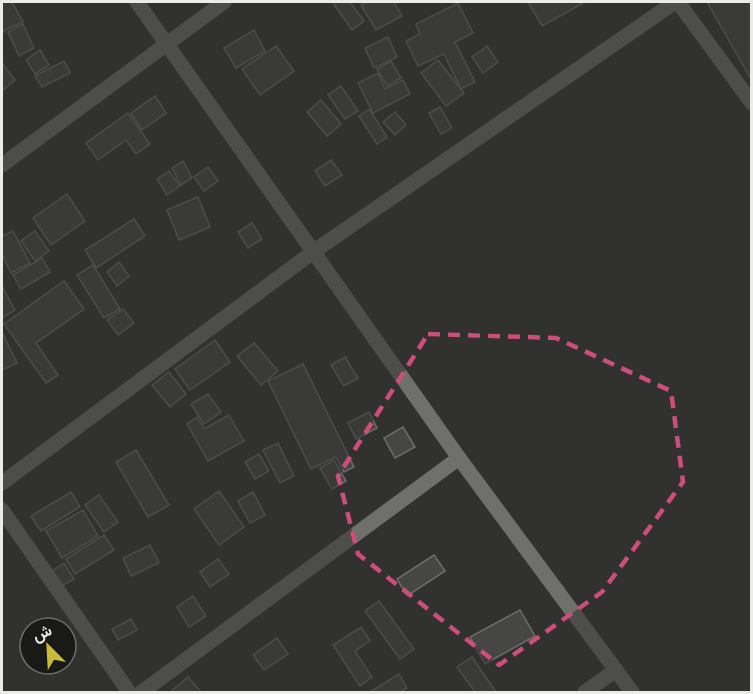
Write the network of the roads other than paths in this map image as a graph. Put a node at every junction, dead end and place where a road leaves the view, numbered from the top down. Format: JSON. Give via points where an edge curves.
{"nodes":[{"id":1,"x":137,"y":2,"type":"edge"},
{"id":2,"x":224,"y":2,"type":"edge"},
{"id":3,"x":677,"y":2,"type":"edge"},
{"id":4,"x":166,"y":43,"type":"junction"},
{"id":5,"x":752,"y":103,"type":"edge"},
{"id":6,"x":2,"y":165,"type":"edge"},
{"id":7,"x":313,"y":252,"type":"junction"},
{"id":8,"x":459,"y":458,"type":"junction"},
{"id":9,"x":2,"y":483,"type":"edge"},
{"id":10,"x":2,"y":510,"type":"edge"},
{"id":11,"x":616,"y":670,"type":"junction"},
{"id":12,"x":129,"y":693,"type":"edge"},
{"id":13,"x":142,"y":693,"type":"edge"},
{"id":14,"x":585,"y":693,"type":"edge"},
{"id":15,"x":632,"y":693,"type":"edge"}],
"edges":[{"from":1,"to":4,"type":"street"},
{"from":2,"to":4,"type":"street"},
{"from":3,"to":5,"type":"street"},
{"from":3,"to":7,"type":"street"},
{"from":4,"to":6,"type":"street"},
{"from":4,"to":7,"type":"street"},
{"from":7,"to":8,"type":"street"},
{"from":7,"to":9,"type":"street"},
{"from":8,"to":11,"type":"street"},
{"from":8,"to":13,"type":"street"},
{"from":10,"to":12,"type":"street"},
{"from":11,"to":14,"type":"street"},
{"from":11,"to":15,"type":"street"}]}
